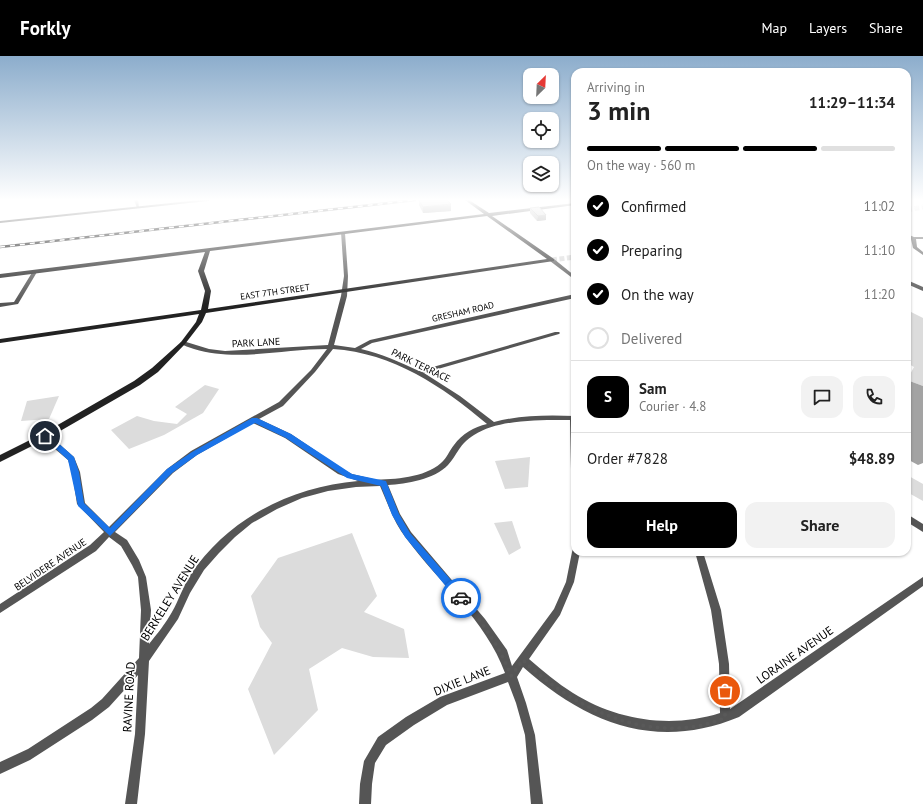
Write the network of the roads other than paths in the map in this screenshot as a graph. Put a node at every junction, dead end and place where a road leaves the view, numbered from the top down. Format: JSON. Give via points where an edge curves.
{"nodes":[{"id":1,"x":328,"y":235,"type":"edge"},
{"id":2,"x":343,"y":235,"type":"edge"},
{"id":3,"x":518,"y":235,"type":"edge"},
{"id":4,"x":913,"y":238,"type":"joint"},
{"id":5,"x":923,"y":238,"type":"edge"},
{"id":6,"x":208,"y":250,"type":"junction"},
{"id":7,"x":923,"y":254,"type":"edge"},
{"id":8,"x":552,"y":260,"type":"junction"},
{"id":9,"x":35,"y":272,"type":"junction"},
{"id":10,"x":571,"y":275,"type":"edge"},
{"id":11,"x":0,"y":276,"type":"edge"},
{"id":12,"x":911,"y":284,"type":"edge"},
{"id":13,"x":923,"y":289,"type":"edge"},
{"id":14,"x":344,"y":292,"type":"junction"},
{"id":15,"x":571,"y":297,"type":"edge"},
{"id":16,"x":0,"y":305,"type":"edge"},
{"id":17,"x":204,"y":311,"type":"junction"},
{"id":18,"x":557,"y":333,"type":"dead end"},
{"id":19,"x":0,"y":341,"type":"edge"},
{"id":20,"x":183,"y":343,"type":"junction"},
{"id":21,"x":331,"y":347,"type":"junction"},
{"id":22,"x":356,"y":350,"type":"junction"},
{"id":23,"x":418,"y":373,"type":"junction"},
{"id":24,"x":571,"y":418,"type":"edge"},
{"id":25,"x":254,"y":420,"type":"junction"},
{"id":26,"x":492,"y":424,"type":"junction"},
{"id":27,"x":45,"y":436,"type":"junction"},
{"id":28,"x":0,"y":459,"type":"edge"},
{"id":29,"x":383,"y":483,"type":"junction"},
{"id":30,"x":911,"y":520,"type":"edge"},
{"id":31,"x":923,"y":529,"type":"edge"},
{"id":32,"x":110,"y":533,"type":"junction"},
{"id":33,"x":575,"y":556,"type":"edge"},
{"id":34,"x":700,"y":556,"type":"edge"},
{"id":35,"x":923,"y":581,"type":"edge"},
{"id":36,"x":0,"y":609,"type":"edge"},
{"id":37,"x":523,"y":660,"type":"junction"},
{"id":38,"x":144,"y":662,"type":"junction"},
{"id":39,"x":511,"y":676,"type":"junction"},
{"id":40,"x":725,"y":718,"type":"junction"},
{"id":41,"x":0,"y":768,"type":"edge"},
{"id":42,"x":131,"y":804,"type":"edge"},
{"id":43,"x":365,"y":804,"type":"edge"},
{"id":44,"x":537,"y":804,"type":"edge"}],
"edges":[{"from":1,"to":6,"type":"street"},
{"from":2,"to":14,"type":"street","name":"BELVIDERE AVENUE","via":[[346,276]]},
{"from":3,"to":8,"type":"street"},
{"from":4,"to":5,"type":"street"},
{"from":4,"to":7,"type":"street","via":[[915,246]]},
{"from":6,"to":9,"type":"street"},
{"from":6,"to":17,"type":"street","via":[[201,271],[208,291]]},
{"from":8,"to":10,"type":"street"},
{"from":8,"to":14,"type":"street","name":"EAST 7TH STREET"},
{"from":9,"to":11,"type":"street"},
{"from":9,"to":16,"type":"street","via":[[16,303]]},
{"from":12,"to":13,"type":"street"},
{"from":14,"to":17,"type":"street","name":"EAST 7TH STREET"},
{"from":14,"to":21,"type":"street","name":"BELVIDERE AVENUE"},
{"from":15,"to":22,"type":"street","name":"GRESHAM ROAD","via":[[370,342]]},
{"from":17,"to":19,"type":"street","name":"EAST 7TH STREET"},
{"from":17,"to":20,"type":"street"},
{"from":18,"to":23,"type":"street"},
{"from":20,"to":21,"type":"street","name":"PARK LANE","via":[[210,352],[229,353]]},
{"from":20,"to":27,"type":"street","via":[[137,383]]},
{"from":21,"to":22,"type":"street","name":"PARK TERRACE"},
{"from":21,"to":25,"type":"street","name":"BELVIDERE AVENUE","via":[[290,396]]},
{"from":22,"to":23,"type":"street","name":"PARK TERRACE","via":[[386,358]]},
{"from":23,"to":26,"type":"street","name":"PARK TERRACE","via":[[453,392]]},
{"from":24,"to":26,"type":"street","name":"BERKELEY AVENUE"},
{"from":25,"to":29,"type":"street","via":[[288,436],[350,476]]},
{"from":25,"to":32,"type":"street","name":"BELVIDERE AVENUE","via":[[194,453],[170,471]]},
{"from":26,"to":29,"type":"street","name":"BERKELEY AVENUE","via":[[473,432],[461,441],[448,462],[440,469],[413,479]]},
{"from":27,"to":28,"type":"street"},
{"from":27,"to":32,"type":"street","name":"RAVINE ROAD","via":[[71,459],[76,472],[81,504]]},
{"from":29,"to":38,"type":"street","name":"BERKELEY AVENUE","via":[[346,485],[304,494],[276,506],[244,525],[223,543],[201,568],[176,614]]},
{"from":29,"to":39,"type":"street","via":[[396,515],[408,535],[492,636],[503,654]]},
{"from":30,"to":31,"type":"street"},
{"from":32,"to":36,"type":"street","name":"BELVIDERE AVENUE","via":[[93,548]]},
{"from":32,"to":38,"type":"street","name":"RAVINE ROAD","via":[[124,543],[142,577],[146,610]]},
{"from":33,"to":37,"type":"street","via":[[570,582],[557,612]]},
{"from":34,"to":40,"type":"street","via":[[717,618],[724,664]]},
{"from":35,"to":40,"type":"street","name":"LORAINE AVENUE"},
{"from":37,"to":39,"type":"street"},
{"from":37,"to":40,"type":"street","name":"LORAINE AVENUE","via":[[568,697],[624,721],[682,727]]},
{"from":38,"to":41,"type":"street","name":"BERKELEY AVENUE","via":[[102,706],[17,762]]},
{"from":38,"to":42,"type":"street","name":"RAVINE ROAD","via":[[140,734]]},
{"from":39,"to":43,"type":"street","name":"DIXIE LANE","via":[[444,701],[410,720],[382,742],[370,761]]},
{"from":39,"to":44,"type":"street","via":[[530,735]]}]}
